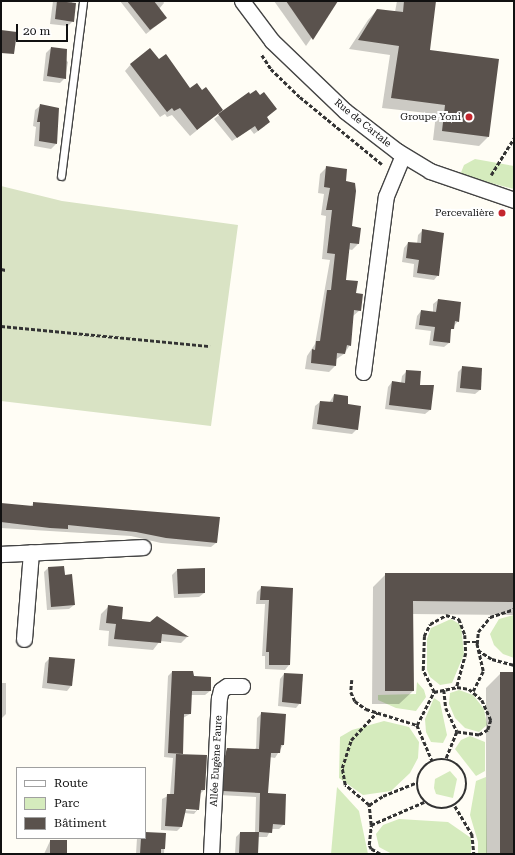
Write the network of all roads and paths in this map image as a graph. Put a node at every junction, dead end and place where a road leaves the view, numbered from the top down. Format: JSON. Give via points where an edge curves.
{"nodes":[{"id":1,"x":83,"y":1,"type":"edge"},
{"id":2,"x":242,"y":1,"type":"edge"},
{"id":3,"x":514,"y":138,"type":"edge"},
{"id":4,"x":403,"y":155,"type":"junction"},
{"id":5,"x":61,"y":176,"type":"dead end"},
{"id":6,"x":480,"y":190,"type":"junction"},
{"id":7,"x":514,"y":200,"type":"edge"},
{"id":8,"x":1,"y":269,"type":"edge"},
{"id":9,"x":6,"y":270,"type":"dead end"},
{"id":10,"x":1,"y":326,"type":"edge"},
{"id":11,"x":210,"y":346,"type":"dead end"},
{"id":12,"x":363,"y":372,"type":"dead end"},
{"id":13,"x":143,"y":547,"type":"dead end"},
{"id":14,"x":31,"y":552,"type":"junction"},
{"id":15,"x":1,"y":554,"type":"edge"},
{"id":16,"x":514,"y":609,"type":"edge"},
{"id":17,"x":24,"y":639,"type":"dead end"},
{"id":18,"x":466,"y":642,"type":"junction"},
{"id":19,"x":477,"y":642,"type":"junction"},
{"id":20,"x":478,"y":649,"type":"junction"},
{"id":21,"x":514,"y":665,"type":"edge"},
{"id":22,"x":352,"y":680,"type":"dead end"},
{"id":23,"x":242,"y":686,"type":"dead end"},
{"id":24,"x":457,"y":687,"type":"junction"},
{"id":25,"x":444,"y":690,"type":"junction"},
{"id":26,"x":473,"y":691,"type":"junction"},
{"id":27,"x":434,"y":692,"type":"junction"},
{"id":28,"x":377,"y":712,"type":"junction"},
{"id":29,"x":417,"y":725,"type":"junction"},
{"id":30,"x":457,"y":732,"type":"junction"},
{"id":31,"x":446,"y":759,"type":"junction"},
{"id":32,"x":432,"y":761,"type":"junction"},
{"id":33,"x":416,"y":783,"type":"junction"},
{"id":34,"x":424,"y":802,"type":"junction"},
{"id":35,"x":369,"y":805,"type":"junction"},
{"id":36,"x":455,"y":806,"type":"junction"},
{"id":37,"x":371,"y":825,"type":"junction"},
{"id":38,"x":211,"y":854,"type":"edge"},
{"id":39,"x":380,"y":854,"type":"edge"},
{"id":40,"x":474,"y":854,"type":"edge"}],
"edges":[{"from":1,"to":5,"type":"lane"},
{"from":2,"to":4,"type":"street","name":"Rue de Cartale","via":[[278,46],[345,110]]},
{"from":3,"to":6,"type":"path"},
{"from":4,"to":6,"type":"street","name":"Rue de Cartale","via":[[430,171]]},
{"from":4,"to":12,"type":"street","via":[[386,196]]},
{"from":6,"to":7,"type":"street","name":"Rue de Cartale"},
{"from":8,"to":9,"type":"path"},
{"from":10,"to":11,"type":"path"},
{"from":13,"to":14,"type":"street"},
{"from":14,"to":15,"type":"street"},
{"from":14,"to":17,"type":"street"},
{"from":16,"to":19,"type":"path","via":[[490,617],[480,627]]},
{"from":18,"to":19,"type":"path"},
{"from":18,"to":24,"type":"path","via":[[464,665]]},
{"from":18,"to":27,"type":"path","via":[[463,626],[452,616],[436,618],[426,630],[422,663],[425,677]]},
{"from":19,"to":20,"type":"path"},
{"from":20,"to":21,"type":"path","via":[[492,659]]},
{"from":20,"to":26,"type":"path","via":[[483,672]]},
{"from":22,"to":28,"type":"path","via":[[351,692],[355,701],[366,709]]},
{"from":23,"to":38,"type":"street","name":"Allée Eugène Faure","via":[[227,686],[219,698]]},
{"from":24,"to":25,"type":"path"},
{"from":24,"to":26,"type":"path"},
{"from":25,"to":27,"type":"path"},
{"from":25,"to":30,"type":"path","via":[[446,708]]},
{"from":26,"to":30,"type":"path","via":[[482,700],[491,720],[490,726],[479,735]]},
{"from":27,"to":29,"type":"path"},
{"from":28,"to":29,"type":"path"},
{"from":28,"to":35,"type":"path","via":[[351,740],[342,768],[345,785]]},
{"from":29,"to":32,"type":"path"},
{"from":30,"to":31,"type":"path"},
{"from":31,"to":32,"type":"path"},
{"from":31,"to":36,"type":"path","via":[[463,770],[467,782],[465,795]]},
{"from":32,"to":33,"type":"path","via":[[421,770]]},
{"from":33,"to":34,"type":"path","via":[[417,791]]},
{"from":33,"to":35,"type":"path","via":[[383,796]]},
{"from":34,"to":36,"type":"path","via":[[440,810]]},
{"from":34,"to":37,"type":"path"},
{"from":35,"to":37,"type":"path"},
{"from":36,"to":40,"type":"path","via":[[472,834]]},
{"from":37,"to":39,"type":"path","via":[[369,845]]}]}
